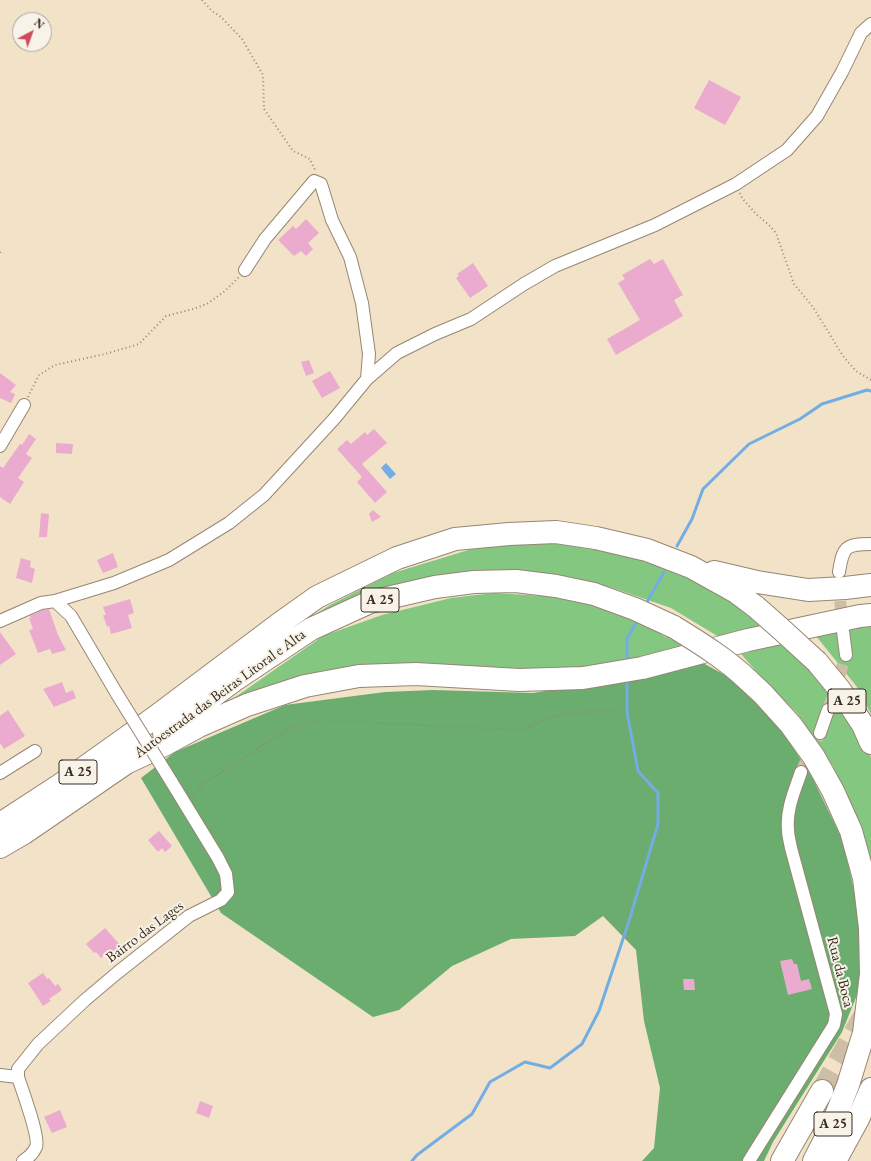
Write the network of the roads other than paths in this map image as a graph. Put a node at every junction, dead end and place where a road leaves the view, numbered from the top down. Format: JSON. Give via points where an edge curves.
{"nodes":[{"id":1,"x":871,"y":24,"type":"edge"},
{"id":2,"x":245,"y":270,"type":"road end"},
{"id":3,"x":367,"y":379,"type":"junction"},
{"id":4,"x":24,"y":405,"type":"road end"},
{"id":5,"x":0,"y":446,"type":"edge"},
{"id":6,"x":871,"y":544,"type":"edge"},
{"id":7,"x":691,"y":567,"type":"junction"},
{"id":8,"x":838,"y":572,"type":"tunnel mouth"},
{"id":9,"x":871,"y":585,"type":"edge"},
{"id":10,"x":55,"y":601,"type":"junction"},
{"id":11,"x":871,"y":615,"type":"edge"},
{"id":12,"x":0,"y":621,"type":"edge"},
{"id":13,"x":843,"y":631,"type":"tunnel mouth"},
{"id":14,"x":846,"y":655,"type":"tunnel mouth"},
{"id":15,"x":828,"y":710,"type":"tunnel mouth"},
{"id":16,"x":820,"y":733,"type":"tunnel mouth"},
{"id":17,"x":871,"y":743,"type":"edge"},
{"id":18,"x":35,"y":751,"type":"dead end"},
{"id":19,"x":126,"y":763,"type":"junction"},
{"id":20,"x":802,"y":772,"type":"tunnel mouth"},
{"id":21,"x":0,"y":773,"type":"edge"},
{"id":22,"x":0,"y":824,"type":"edge"},
{"id":23,"x":0,"y":847,"type":"edge"},
{"id":24,"x":0,"y":1075,"type":"edge"},
{"id":25,"x":18,"y":1077,"type":"junction"},
{"id":26,"x":871,"y":1089,"type":"edge"},
{"id":27,"x":822,"y":1091,"type":"tunnel mouth"},
{"id":28,"x":871,"y":1101,"type":"edge"},
{"id":29,"x":858,"y":1119,"type":"junction"},
{"id":30,"x":23,"y":1161,"type":"edge"},
{"id":31,"x":749,"y":1161,"type":"edge"},
{"id":32,"x":782,"y":1161,"type":"edge"},
{"id":33,"x":814,"y":1161,"type":"edge"},
{"id":34,"x":835,"y":1161,"type":"edge"}],
"edges":[{"from":1,"to":3,"type":"street","via":[[862,32],[817,116],[787,150],[736,184],[655,225],[554,266],[471,319],[397,352]]},
{"from":2,"to":3,"type":"street","via":[[265,239],[314,181],[321,184],[332,220],[350,258],[362,303],[369,354]]},
{"from":3,"to":10,"type":"street","via":[[334,419],[264,494],[229,523],[169,560],[114,583]]},
{"from":4,"to":5,"type":"street"},
{"from":6,"to":8,"type":"street","via":[[850,546],[844,550]]},
{"from":7,"to":9,"type":"highway","via":[[808,590]]},
{"from":7,"to":17,"type":"highway","name":"Autoestrada das Beiras Litoral e Alta","number":"A 25","bridge":true,"via":[[736,592],[756,607],[817,662],[840,690],[863,725]]},
{"from":7,"to":22,"type":"highway","name":"Autoestrada das Beiras Litoral e Alta","number":"A 25","via":[[647,550],[556,532],[455,539],[397,558],[318,598],[279,624],[154,718]]},
{"from":10,"to":12,"type":"street","via":[[41,602]]},
{"from":10,"to":25,"type":"street","name":"Bairro das Lages","bridge":true,"via":[[71,616],[218,858],[226,874],[228,892],[221,900],[188,916],[85,1000],[38,1044],[18,1069]]},
{"from":11,"to":19,"type":"highway","via":[[755,638],[642,668],[583,678],[519,680],[416,674],[359,676],[305,686],[247,705]]},
{"from":13,"to":14,"type":"street"},
{"from":15,"to":16,"type":"street"},
{"from":18,"to":21,"type":"street"},
{"from":19,"to":23,"type":"highway","name":"Autoestrada das Beiras Litoral e Alta","number":"A 25"},
{"from":19,"to":33,"type":"highway","name":"Autoestrada das Beiras Litoral e Alta","number":"A 25","bridge":true,"via":[[236,679],[311,629],[370,602],[435,587],[474,582],[516,581],[594,594],[674,627],[703,644],[735,668],[791,725],[814,757],[851,831],[865,885],[870,928],[871,974],[864,1033],[848,1085],[831,1128]]},
{"from":20,"to":31,"type":"street","name":"Rua da Boca","via":[[788,812],[788,829],[836,1014],[834,1025]]},
{"from":24,"to":25,"type":"street"},
{"from":25,"to":30,"type":"street","via":[[36,1133],[37,1146],[32,1155]]},
{"from":26,"to":29,"type":"highway","number":"A 25"},
{"from":27,"to":32,"type":"highway"},
{"from":28,"to":29,"type":"highway"},
{"from":29,"to":34,"type":"highway","number":"A 25"}]}
